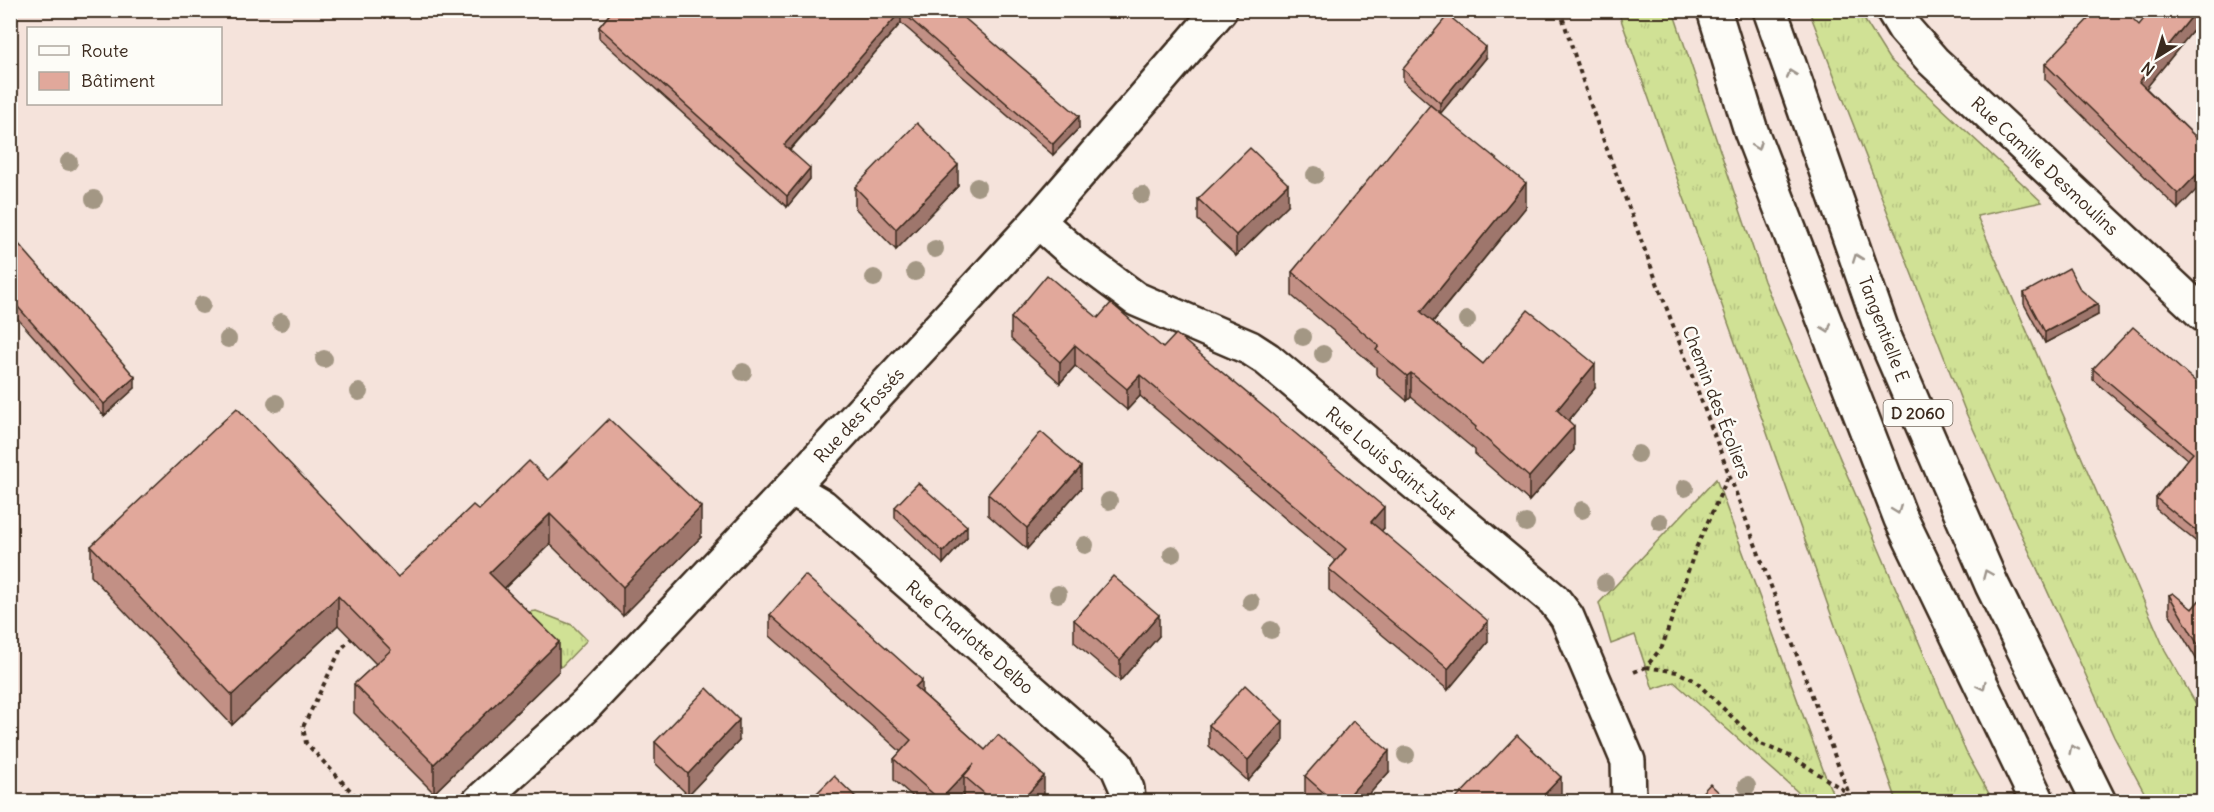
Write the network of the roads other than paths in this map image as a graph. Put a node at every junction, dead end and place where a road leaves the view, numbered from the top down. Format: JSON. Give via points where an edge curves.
{"nodes":[{"id":1,"x":1221,"y":10,"type":"edge"},
{"id":2,"x":1714,"y":10,"type":"edge"},
{"id":3,"x":1770,"y":10,"type":"edge"},
{"id":4,"x":1893,"y":10,"type":"edge"},
{"id":5,"x":1038,"y":221,"type":"junction"},
{"id":6,"x":2204,"y":315,"type":"edge"},
{"id":7,"x":791,"y":488,"type":"junction"},
{"id":8,"x":479,"y":801,"type":"edge"},
{"id":9,"x":1128,"y":801,"type":"edge"},
{"id":10,"x":1629,"y":801,"type":"edge"},
{"id":11,"x":2038,"y":801,"type":"edge"},
{"id":12,"x":2099,"y":801,"type":"edge"}],
"edges":[{"from":1,"to":5,"type":"street","name":"Rue des Fossés"},
{"from":2,"to":11,"type":"street","number":"D 2060","one_way":true,"via":[[1751,131],[1901,519]]},
{"from":12,"to":3,"type":"street","name":"Tangentielle E","number":"D 2060","one_way":true,"via":[[1992,585],[1884,336]]},
{"from":4,"to":6,"type":"street","name":"Rue Camille Desmoulins","via":[[1933,61]]},
{"from":5,"to":7,"type":"street","name":"Rue des Fossés"},
{"from":5,"to":10,"type":"street","name":"Rue Louis Saint-Just","via":[[1136,299],[1250,348],[1266,359],[1554,600],[1567,617],[1628,761]]},
{"from":7,"to":8,"type":"street","name":"Rue des Fossés","via":[[585,706]]},
{"from":7,"to":9,"type":"street","name":"Rue Charlotte Delbo","via":[[822,506],[1117,766]]}]}
